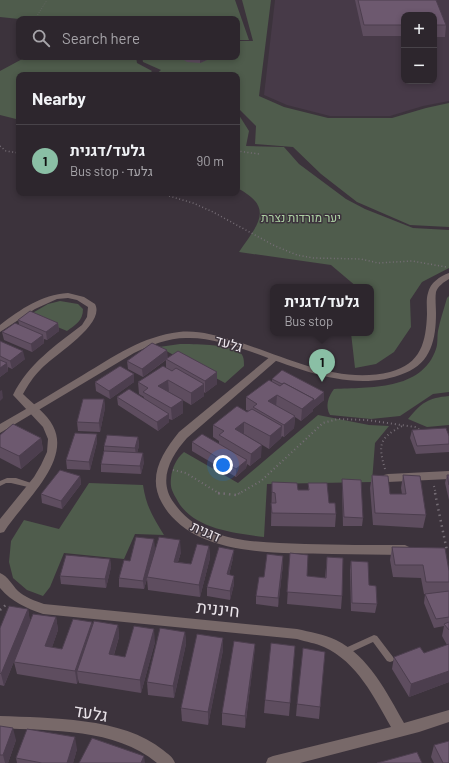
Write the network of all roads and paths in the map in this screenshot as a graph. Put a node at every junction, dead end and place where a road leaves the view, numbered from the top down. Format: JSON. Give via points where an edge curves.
{"nodes":[{"id":1,"x":47,"y":0,"type":"edge"},
{"id":2,"x":37,"y":16,"type":"edge"},
{"id":3,"x":0,"y":146,"type":"edge"},
{"id":4,"x":240,"y":151,"type":"edge"},
{"id":5,"x":16,"y":153,"type":"edge"},
{"id":6,"x":259,"y":154,"type":"dead end"},
{"id":7,"x":169,"y":196,"type":"edge"},
{"id":8,"x":449,"y":268,"type":"edge"},
{"id":9,"x":449,"y":276,"type":"edge"},
{"id":10,"x":449,"y":282,"type":"edge"},
{"id":11,"x":431,"y":307,"type":"junction"},
{"id":12,"x":2,"y":325,"type":"edge"},
{"id":13,"x":274,"y":358,"type":"junction"},
{"id":14,"x":32,"y":409,"type":"junction"},
{"id":15,"x":403,"y":425,"type":"junction"},
{"id":16,"x":0,"y":429,"type":"edge"},
{"id":17,"x":424,"y":432,"type":"edge"},
{"id":18,"x":162,"y":468,"type":"junction"},
{"id":19,"x":449,"y":475,"type":"edge"},
{"id":20,"x":432,"y":476,"type":"junction"},
{"id":21,"x":388,"y":478,"type":"joint"},
{"id":22,"x":0,"y":484,"type":"edge"},
{"id":23,"x":32,"y":486,"type":"junction"},
{"id":24,"x":0,"y":529,"type":"edge"},
{"id":25,"x":416,"y":550,"type":"edge"},
{"id":26,"x":447,"y":551,"type":"edge"},
{"id":27,"x":0,"y":578,"type":"edge"},
{"id":28,"x":344,"y":652,"type":"junction"},
{"id":29,"x":390,"y":659,"type":"dead end"},
{"id":30,"x":449,"y":716,"type":"edge"},
{"id":31,"x":0,"y":722,"type":"edge"},
{"id":32,"x":400,"y":730,"type":"junction"},
{"id":33,"x":168,"y":763,"type":"edge"},
{"id":34,"x":273,"y":763,"type":"edge"}],
"edges":[{"from":1,"to":2,"type":"path"},
{"from":3,"to":5,"type":"path","via":[[6,151]]},
{"from":4,"to":6,"type":"path"},
{"from":7,"to":8,"type":"path","via":[[213,212],[296,255],[378,262],[412,261]]},
{"from":9,"to":11,"type":"street","name":"גלעד","via":[[435,286]]},
{"from":10,"to":11,"type":"street","name":"גלעד","via":[[437,291]]},
{"from":11,"to":13,"type":"street","name":"גלעד","via":[[430,339],[426,349],[411,366],[400,372],[370,378],[340,377],[308,370]]},
{"from":12,"to":14,"type":"street","via":[[50,298],[77,298],[92,306],[91,319],[85,327],[23,382],[18,395]]},
{"from":13,"to":14,"type":"street","name":"גלעד","via":[[209,337],[193,335],[160,339],[131,351]]},
{"from":13,"to":18,"type":"street","name":"דגנית","via":[[183,435],[171,448]]},
{"from":14,"to":16,"type":"street","name":"גלעד"},
{"from":14,"to":23,"type":"street","via":[[49,427],[53,440],[52,456]]},
{"from":15,"to":17,"type":"path"},
{"from":15,"to":18,"type":"path","via":[[338,419],[323,423],[261,481],[236,495],[220,494],[186,474]]},
{"from":15,"to":21,"type":"path","via":[[388,432],[379,451]]},
{"from":18,"to":25,"type":"street","name":"דגנית","via":[[160,481],[164,497],[174,512],[189,525],[208,535],[233,542],[292,548]]},
{"from":19,"to":20,"type":"street"},
{"from":20,"to":21,"type":"street"},
{"from":20,"to":26,"type":"path"},
{"from":22,"to":23,"type":"lane","via":[[4,480],[12,480]]},
{"from":23,"to":24,"type":"street"},
{"from":27,"to":28,"type":"street","name":"חיננית","via":[[9,591],[20,600],[43,609],[297,634],[323,641]]},
{"from":28,"to":29,"type":"lane","via":[[374,638]]},
{"from":28,"to":32,"type":"street","name":"חיננית","via":[[354,660],[374,685]]},
{"from":30,"to":32,"type":"street"},
{"from":31,"to":33,"type":"street","name":"גלעד","via":[[98,729],[139,743],[160,755]]},
{"from":32,"to":34,"type":"street"}]}
